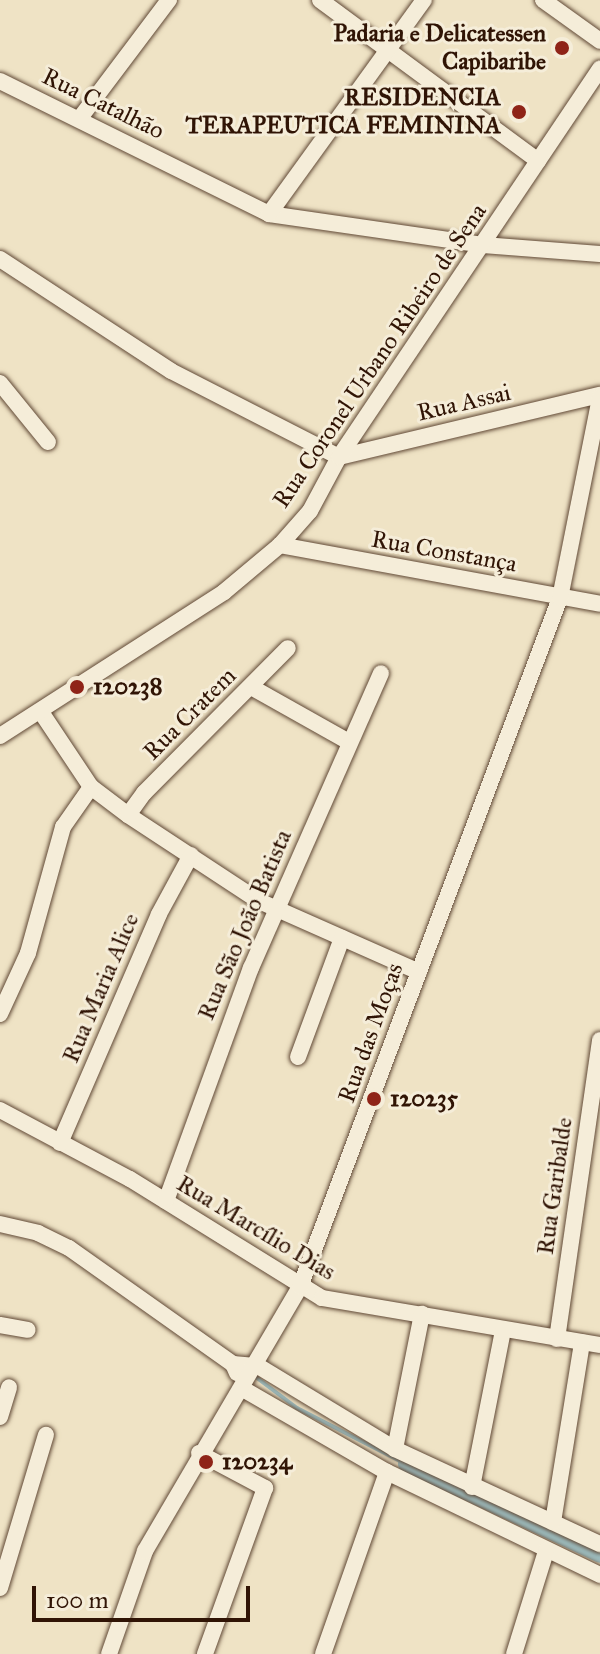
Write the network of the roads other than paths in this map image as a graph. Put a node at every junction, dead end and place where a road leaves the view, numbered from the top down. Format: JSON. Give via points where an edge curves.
{"nodes":[{"id":1,"x":169,"y":0,"type":"edge"},
{"id":2,"x":320,"y":0,"type":"edge"},
{"id":3,"x":424,"y":0,"type":"edge"},
{"id":4,"x":543,"y":0,"type":"edge"},
{"id":5,"x":600,"y":41,"type":"edge"},
{"id":6,"x":388,"y":51,"type":"junction"},
{"id":7,"x":600,"y":69,"type":"edge"},
{"id":8,"x":0,"y":81,"type":"edge"},
{"id":9,"x":80,"y":118,"type":"junction"},
{"id":10,"x":538,"y":161,"type":"junction"},
{"id":11,"x":269,"y":214,"type":"junction"},
{"id":12,"x":483,"y":245,"type":"junction"},
{"id":13,"x":600,"y":254,"type":"edge"},
{"id":14,"x":0,"y":259,"type":"edge"},
{"id":15,"x":0,"y":383,"type":"edge"},
{"id":16,"x":600,"y":396,"type":"edge"},
{"id":17,"x":48,"y":442,"type":"dead end"},
{"id":18,"x":339,"y":457,"type":"junction"},
{"id":19,"x":280,"y":545,"type":"junction"},
{"id":20,"x":560,"y":598,"type":"junction"},
{"id":21,"x":600,"y":604,"type":"edge"},
{"id":22,"x":288,"y":648,"type":"dead end"},
{"id":23,"x":381,"y":673,"type":"dead end"},
{"id":24,"x":251,"y":687,"type":"junction"},
{"id":25,"x":41,"y":712,"type":"junction"},
{"id":26,"x":0,"y":736,"type":"edge"},
{"id":27,"x":349,"y":742,"type":"junction"},
{"id":28,"x":91,"y":787,"type":"junction"},
{"id":29,"x":128,"y":815,"type":"junction"},
{"id":30,"x":191,"y":855,"type":"junction"},
{"id":31,"x":276,"y":909,"type":"junction"},
{"id":32,"x":342,"y":938,"type":"junction"},
{"id":33,"x":419,"y":972,"type":"junction"},
{"id":34,"x":6,"y":986,"type":"edge"},
{"id":35,"x":0,"y":1014,"type":"edge"},
{"id":36,"x":600,"y":1040,"type":"edge"},
{"id":37,"x":298,"y":1057,"type":"dead end"},
{"id":38,"x":0,"y":1110,"type":"edge"},
{"id":39,"x":60,"y":1143,"type":"junction"},
{"id":40,"x":166,"y":1201,"type":"junction"},
{"id":41,"x":0,"y":1224,"type":"edge"},
{"id":42,"x":300,"y":1287,"type":"junction"},
{"id":43,"x":422,"y":1314,"type":"junction"},
{"id":44,"x":0,"y":1325,"type":"edge"},
{"id":45,"x":28,"y":1330,"type":"dead end"},
{"id":46,"x":503,"y":1331,"type":"junction"},
{"id":47,"x":557,"y":1339,"type":"junction"},
{"id":48,"x":582,"y":1342,"type":"junction"},
{"id":49,"x":600,"y":1345,"type":"edge"},
{"id":50,"x":233,"y":1364,"type":"junction"},
{"id":51,"x":258,"y":1366,"type":"junction"},
{"id":52,"x":9,"y":1387,"type":"dead end"},
{"id":53,"x":243,"y":1389,"type":"junction"},
{"id":54,"x":0,"y":1417,"type":"edge"},
{"id":55,"x":46,"y":1435,"type":"dead end"},
{"id":56,"x":395,"y":1449,"type":"junction"},
{"id":57,"x":199,"y":1453,"type":"junction"},
{"id":58,"x":387,"y":1472,"type":"junction"},
{"id":59,"x":472,"y":1487,"type":"junction"},
{"id":60,"x":553,"y":1522,"type":"junction"},
{"id":61,"x":600,"y":1544,"type":"edge"},
{"id":62,"x":546,"y":1551,"type":"junction"},
{"id":63,"x":600,"y":1575,"type":"edge"},
{"id":64,"x":0,"y":1588,"type":"edge"},
{"id":65,"x":109,"y":1654,"type":"edge"},
{"id":66,"x":205,"y":1654,"type":"edge"},
{"id":67,"x":323,"y":1654,"type":"edge"},
{"id":68,"x":514,"y":1654,"type":"edge"}],
"edges":[{"from":1,"to":9,"type":"street"},
{"from":2,"to":6,"type":"street"},
{"from":3,"to":6,"type":"street"},
{"from":4,"to":5,"type":"street"},
{"from":6,"to":10,"type":"street"},
{"from":6,"to":11,"type":"street"},
{"from":7,"to":10,"type":"street","name":"Rua Coronel Urbano Ribeiro de Sena"},
{"from":8,"to":9,"type":"street","name":"Rua Catalhão"},
{"from":9,"to":11,"type":"street","name":"Rua Catalhão"},
{"from":10,"to":12,"type":"street","name":"Rua Coronel Urbano Ribeiro de Sena"},
{"from":11,"to":12,"type":"street","name":"Rua Catalhão"},
{"from":12,"to":13,"type":"street","name":"Rua Catalhão"},
{"from":12,"to":18,"type":"street","name":"Rua Coronel Urbano Ribeiro de Sena"},
{"from":14,"to":18,"type":"street","via":[[171,371]]},
{"from":15,"to":17,"type":"street"},
{"from":16,"to":18,"type":"street","name":"Rua Assai"},
{"from":16,"to":20,"type":"street","name":"Rua das Moças"},
{"from":18,"to":19,"type":"street","name":"Rua Coronel Urbano Ribeiro de Sena","via":[[310,511]]},
{"from":19,"to":20,"type":"street","name":"Rua Constança"},
{"from":19,"to":25,"type":"street","name":"Rua Coronel Urbano Ribeiro de Sena","via":[[224,592]]},
{"from":20,"to":21,"type":"street","name":"Rua Constança"},
{"from":20,"to":33,"type":"street","name":"Rua das Moças"},
{"from":22,"to":24,"type":"street","name":"Rua Cratem"},
{"from":23,"to":27,"type":"street","name":"Rua São João Batista"},
{"from":24,"to":27,"type":"street"},
{"from":24,"to":29,"type":"street","name":"Rua Cratem"},
{"from":25,"to":26,"type":"street","name":"Rua Coronel Urbano Ribeiro de Sena"},
{"from":25,"to":28,"type":"street"},
{"from":27,"to":31,"type":"street","name":"Rua São João Batista"},
{"from":28,"to":29,"type":"street"},
{"from":28,"to":34,"type":"street","via":[[63,827],[33,940]]},
{"from":29,"to":30,"type":"street"},
{"from":30,"to":31,"type":"street"},
{"from":30,"to":39,"type":"street","name":"Rua Maria Alice","via":[[159,914]]},
{"from":31,"to":32,"type":"street"},
{"from":31,"to":40,"type":"street","name":"Rua São João Batista"},
{"from":32,"to":33,"type":"street"},
{"from":32,"to":37,"type":"street"},
{"from":33,"to":42,"type":"street","name":"Rua das Moças"},
{"from":34,"to":35,"type":"street"},
{"from":36,"to":47,"type":"street","name":"Rua Garibalde"},
{"from":38,"to":39,"type":"street","name":"Rua Marcílio Dias"},
{"from":39,"to":40,"type":"street","name":"Rua Marcílio Dias"},
{"from":40,"to":42,"type":"street","name":"Rua Marcílio Dias"},
{"from":41,"to":50,"type":"street","via":[[69,1248]]},
{"from":42,"to":43,"type":"street","name":"Rua Marcílio Dias","via":[[337,1303]]},
{"from":42,"to":51,"type":"street","name":"Rua das Moças"},
{"from":43,"to":46,"type":"street","name":"Rua Marcílio Dias"},
{"from":43,"to":56,"type":"street"},
{"from":44,"to":45,"type":"street"},
{"from":46,"to":47,"type":"street","name":"Rua Marcílio Dias"},
{"from":46,"to":59,"type":"street"},
{"from":47,"to":48,"type":"street","name":"Rua Marcílio Dias"},
{"from":48,"to":49,"type":"street","name":"Rua Marcílio Dias"},
{"from":48,"to":60,"type":"street"},
{"from":50,"to":51,"type":"street"},
{"from":50,"to":53,"type":"street"},
{"from":51,"to":53,"type":"street","name":"Rua das Moças"},
{"from":51,"to":56,"type":"street"},
{"from":52,"to":54,"type":"street"},
{"from":53,"to":57,"type":"street","name":"Rua das Moças"},
{"from":53,"to":58,"type":"street"},
{"from":55,"to":64,"type":"street"},
{"from":56,"to":59,"type":"street"},
{"from":57,"to":65,"type":"street","name":"Rua das Moças","via":[[145,1551]]},
{"from":57,"to":66,"type":"street","via":[[258,1481],[265,1491]]},
{"from":58,"to":62,"type":"street"},
{"from":58,"to":67,"type":"street"},
{"from":59,"to":60,"type":"street"},
{"from":60,"to":61,"type":"street"},
{"from":62,"to":63,"type":"street"},
{"from":62,"to":68,"type":"street"}]}
